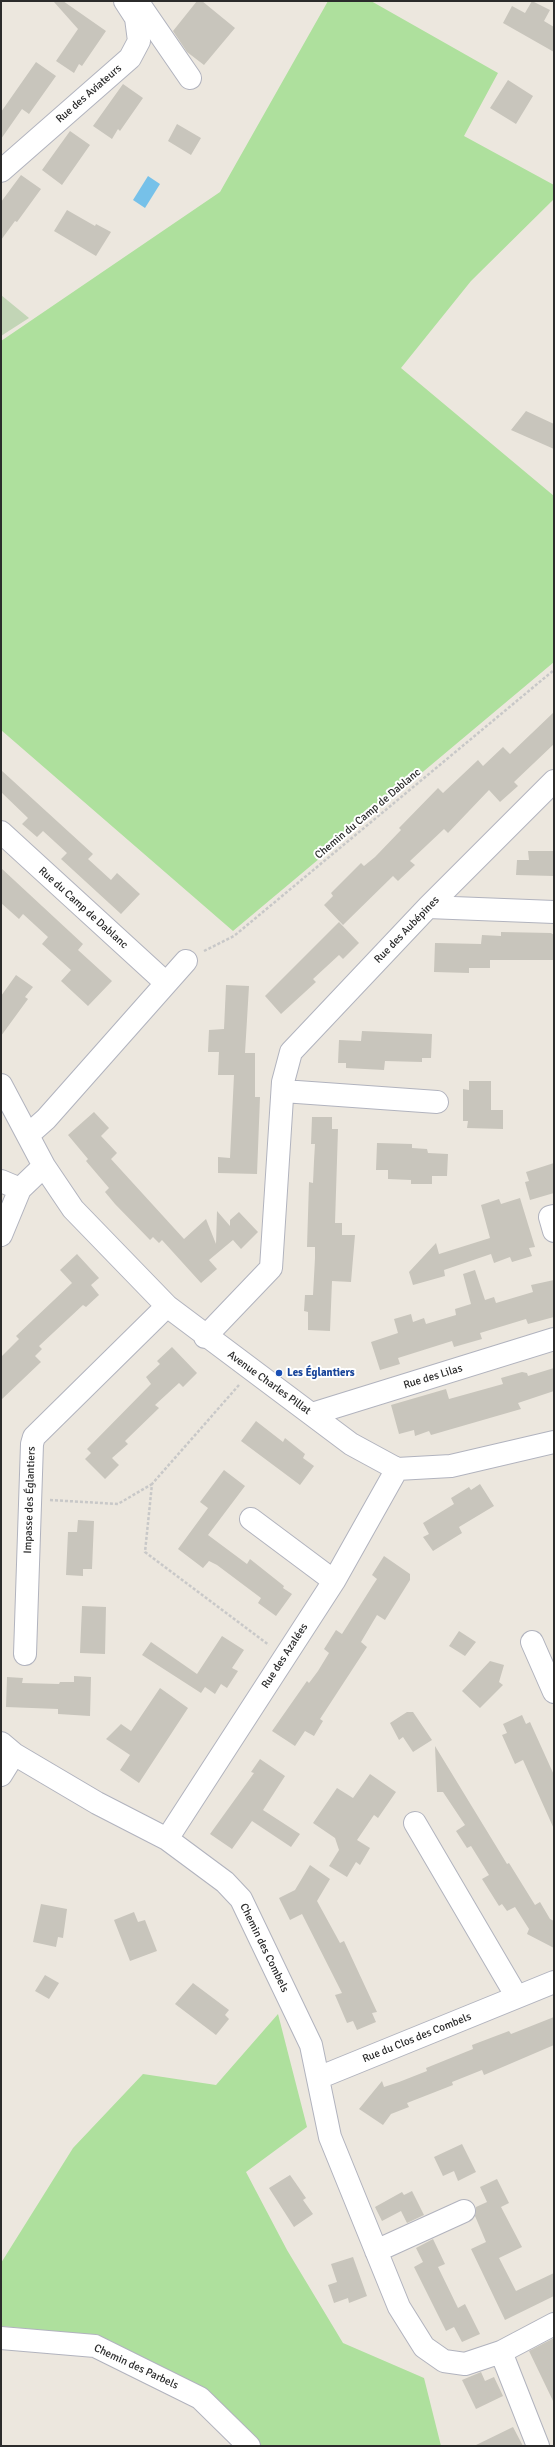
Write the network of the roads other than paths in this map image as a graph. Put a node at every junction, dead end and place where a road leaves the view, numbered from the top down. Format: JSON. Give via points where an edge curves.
{"nodes":[{"id":1,"x":125,"y":1,"type":"edge"},
{"id":2,"x":138,"y":1,"type":"edge"},
{"id":3,"x":190,"y":78,"type":"dead end"},
{"id":4,"x":1,"y":171,"type":"edge"},
{"id":5,"x":554,"y":781,"type":"edge"},
{"id":6,"x":1,"y":832,"type":"edge"},
{"id":7,"x":428,"y":908,"type":"junction"},
{"id":8,"x":554,"y":912,"type":"edge"},
{"id":9,"x":186,"y":960,"type":"road end"},
{"id":10,"x":166,"y":983,"type":"junction"},
{"id":11,"x":1,"y":1085,"type":"edge"},
{"id":12,"x":283,"y":1091,"type":"junction"},
{"id":13,"x":437,"y":1102,"type":"dead end"},
{"id":14,"x":28,"y":1135,"type":"junction"},
{"id":15,"x":44,"y":1166,"type":"junction"},
{"id":16,"x":10,"y":1185,"type":"edge"},
{"id":17,"x":554,"y":1216,"type":"edge"},
{"id":18,"x":554,"y":1231,"type":"edge"},
{"id":19,"x":1,"y":1235,"type":"edge"},
{"id":20,"x":167,"y":1306,"type":"junction"},
{"id":21,"x":205,"y":1337,"type":"junction"},
{"id":22,"x":554,"y":1339,"type":"edge"},
{"id":23,"x":312,"y":1414,"type":"junction"},
{"id":24,"x":554,"y":1442,"type":"edge"},
{"id":25,"x":397,"y":1469,"type":"junction"},
{"id":26,"x":250,"y":1519,"type":"dead end"},
{"id":27,"x":334,"y":1580,"type":"junction"},
{"id":28,"x":532,"y":1642,"type":"dead end"},
{"id":29,"x":25,"y":1654,"type":"dead end"},
{"id":30,"x":554,"y":1692,"type":"edge"},
{"id":31,"x":7,"y":1748,"type":"edge"},
{"id":32,"x":1,"y":1775,"type":"edge"},
{"id":33,"x":415,"y":1823,"type":"dead end"},
{"id":34,"x":167,"y":1839,"type":"junction"},
{"id":35,"x":554,"y":1982,"type":"edge"},
{"id":36,"x":517,"y":1997,"type":"junction"},
{"id":37,"x":318,"y":2078,"type":"junction"},
{"id":38,"x":464,"y":2211,"type":"dead end"},
{"id":39,"x":376,"y":2251,"type":"junction"},
{"id":40,"x":554,"y":2324,"type":"edge"},
{"id":41,"x":1,"y":2338,"type":"edge"},
{"id":42,"x":501,"y":2352,"type":"junction"},
{"id":43,"x":249,"y":2446,"type":"edge"},
{"id":44,"x":538,"y":2446,"type":"edge"}],
"edges":[{"from":1,"to":4,"type":"street","name":"Rue des Aviateurs","via":[[136,18],[139,40],[130,58]]},
{"from":2,"to":3,"type":"street"},
{"from":5,"to":7,"type":"street","name":"Rue des Aubépines"},
{"from":6,"to":10,"type":"street","name":"Rue du Camp de Dablanc"},
{"from":7,"to":8,"type":"street"},
{"from":7,"to":12,"type":"street","name":"Rue des Aubépines","via":[[290,1052]]},
{"from":9,"to":10,"type":"street"},
{"from":10,"to":14,"type":"street","via":[[46,1119]]},
{"from":11,"to":14,"type":"street","name":"Avenue Charles Pillat"},
{"from":12,"to":13,"type":"street"},
{"from":12,"to":21,"type":"street","name":"Rue des Aubépines","via":[[271,1268]]},
{"from":14,"to":15,"type":"street","name":"Avenue Charles Pillat"},
{"from":15,"to":16,"type":"street"},
{"from":15,"to":20,"type":"street","name":"Avenue Charles Pillat","via":[[73,1209]]},
{"from":16,"to":19,"type":"street"},
{"from":17,"to":18,"type":"street","via":[[550,1217]]},
{"from":20,"to":21,"type":"street","name":"Avenue Charles Pillat"},
{"from":20,"to":29,"type":"street","name":"Impasse des Églantiers","via":[[34,1437]]},
{"from":21,"to":23,"type":"street","name":"Avenue Charles Pillat"},
{"from":22,"to":23,"type":"street","name":"Rue des Lilas"},
{"from":23,"to":25,"type":"street","name":"Avenue Charles Pillat","via":[[351,1444]]},
{"from":24,"to":25,"type":"street","via":[[451,1466]]},
{"from":25,"to":27,"type":"street","name":"Rue des Azalées"},
{"from":26,"to":27,"type":"street"},
{"from":27,"to":34,"type":"street","name":"Rue des Azalées"},
{"from":28,"to":30,"type":"street"},
{"from":31,"to":32,"type":"street","name":"Chemin des Combels"},
{"from":31,"to":34,"type":"street","name":"Chemin des Combels","via":[[97,1803]]},
{"from":33,"to":36,"type":"street"},
{"from":34,"to":37,"type":"street","name":"Chemin des Combels","via":[[225,1882],[241,1899],[311,2045]]},
{"from":35,"to":36,"type":"street","name":"Rue du Clos des Combels"},
{"from":36,"to":37,"type":"street","name":"Rue du Clos des Combels"},
{"from":37,"to":39,"type":"street","name":"Chemin des Combels","via":[[330,2137]]},
{"from":38,"to":39,"type":"street"},
{"from":39,"to":42,"type":"street","name":"Chemin des Combels","via":[[399,2307],[424,2347],[444,2361],[465,2364]]},
{"from":40,"to":42,"type":"street"},
{"from":41,"to":43,"type":"street","name":"Chemin des Parbels","via":[[95,2346],[200,2398]]},
{"from":42,"to":44,"type":"street"}]}
